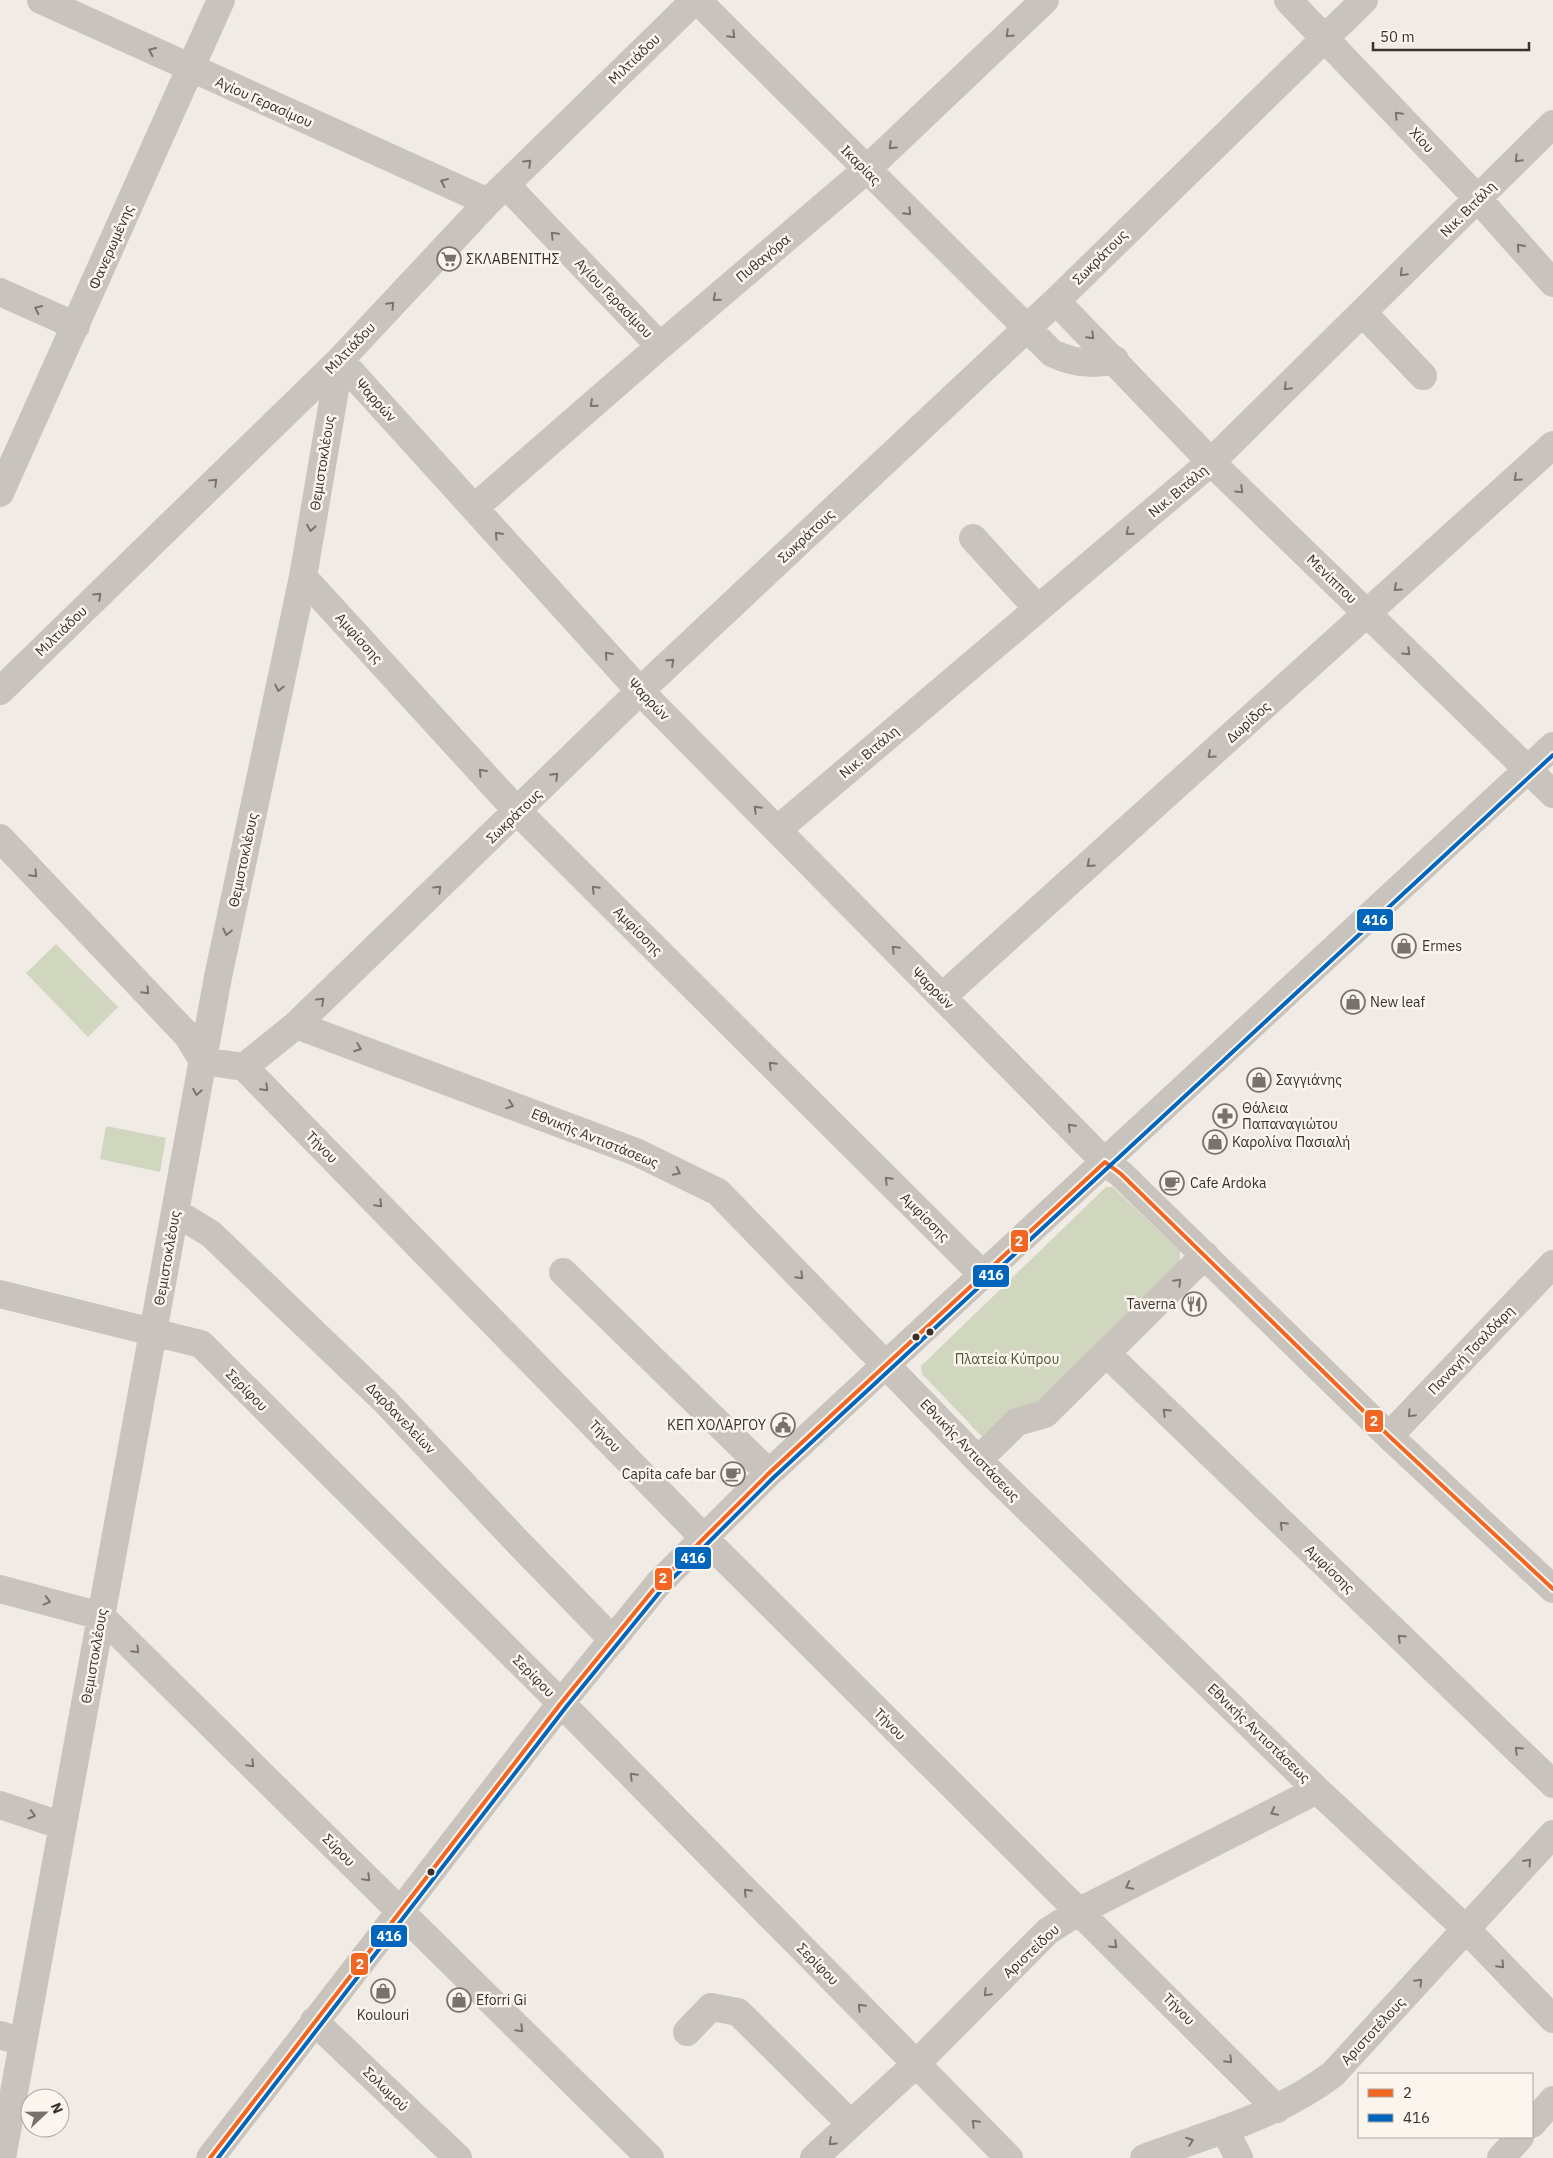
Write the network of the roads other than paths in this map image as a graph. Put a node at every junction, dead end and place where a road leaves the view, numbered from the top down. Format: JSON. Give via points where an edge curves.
{"nodes":[{"id":1,"x":41,"y":0,"type":"edge"},
{"id":2,"x":221,"y":0,"type":"edge"},
{"id":3,"x":696,"y":0,"type":"edge"},
{"id":4,"x":1045,"y":0,"type":"edge"},
{"id":5,"x":1288,"y":0,"type":"edge"},
{"id":6,"x":1364,"y":0,"type":"edge"},
{"id":7,"x":1324,"y":37,"type":"junction"},
{"id":8,"x":191,"y":69,"type":"junction"},
{"id":9,"x":1553,"y":124,"type":"edge"},
{"id":10,"x":866,"y":170,"type":"junction"},
{"id":11,"x":497,"y":193,"type":"junction"},
{"id":12,"x":1478,"y":199,"type":"junction"},
{"id":13,"x":1553,"y":283,"type":"edge"},
{"id":14,"x":0,"y":292,"type":"edge"},
{"id":15,"x":1056,"y":301,"type":"junction"},
{"id":16,"x":1363,"y":313,"type":"junction"},
{"id":17,"x":76,"y":326,"type":"junction"},
{"id":18,"x":1026,"y":329,"type":"junction"},
{"id":19,"x":660,"y":346,"type":"junction"},
{"id":20,"x":340,"y":360,"type":"junction"},
{"id":21,"x":1115,"y":360,"type":"junction"},
{"id":22,"x":1423,"y":376,"type":"dead end"},
{"id":23,"x":1553,"y":445,"type":"edge"},
{"id":24,"x":1211,"y":462,"type":"junction"},
{"id":25,"x":0,"y":493,"type":"edge"},
{"id":26,"x":474,"y":508,"type":"junction"},
{"id":27,"x":973,"y":538,"type":"dead end"},
{"id":28,"x":303,"y":576,"type":"junction"},
{"id":29,"x":1038,"y":609,"type":"junction"},
{"id":30,"x":1368,"y":614,"type":"junction"},
{"id":31,"x":0,"y":690,"type":"edge"},
{"id":32,"x":640,"y":691,"type":"junction"},
{"id":33,"x":1553,"y":746,"type":"edge"},
{"id":34,"x":1529,"y":769,"type":"junction"},
{"id":35,"x":1553,"y":794,"type":"edge"},
{"id":36,"x":518,"y":812,"type":"junction"},
{"id":37,"x":777,"y":830,"type":"junction"},
{"id":38,"x":0,"y":838,"type":"edge"},
{"id":39,"x":942,"y":997,"type":"junction"},
{"id":40,"x":296,"y":1025,"type":"junction"},
{"id":41,"x":203,"y":1061,"type":"junction"},
{"id":42,"x":244,"y":1067,"type":"junction"},
{"id":43,"x":1105,"y":1162,"type":"junction"},
{"id":44,"x":175,"y":1212,"type":"junction"},
{"id":45,"x":1205,"y":1255,"type":"junction"},
{"id":46,"x":1553,"y":1264,"type":"edge"},
{"id":47,"x":563,"y":1272,"type":"dead end"},
{"id":48,"x":984,"y":1276,"type":"junction"},
{"id":49,"x":0,"y":1294,"type":"edge"},
{"id":50,"x":153,"y":1333,"type":"junction"},
{"id":51,"x":1107,"y":1354,"type":"junction"},
{"id":52,"x":888,"y":1366,"type":"junction"},
{"id":53,"x":1389,"y":1436,"type":"junction"},
{"id":54,"x":978,"y":1460,"type":"junction"},
{"id":55,"x":770,"y":1473,"type":"junction"},
{"id":56,"x":703,"y":1537,"type":"junction"},
{"id":57,"x":0,"y":1589,"type":"edge"},
{"id":58,"x":1553,"y":1589,"type":"edge"},
{"id":59,"x":101,"y":1616,"type":"junction"},
{"id":60,"x":613,"y":1640,"type":"junction"},
{"id":61,"x":561,"y":1703,"type":"junction"},
{"id":62,"x":1553,"y":1784,"type":"edge"},
{"id":63,"x":1317,"y":1790,"type":"junction"},
{"id":64,"x":0,"y":1806,"type":"edge"},
{"id":65,"x":63,"y":1826,"type":"junction"},
{"id":66,"x":1553,"y":1834,"type":"edge"},
{"id":67,"x":400,"y":1910,"type":"junction"},
{"id":68,"x":1078,"y":1912,"type":"junction"},
{"id":69,"x":1467,"y":1930,"type":"junction"},
{"id":70,"x":1553,"y":2019,"type":"edge"},
{"id":71,"x":314,"y":2021,"type":"junction"},
{"id":72,"x":687,"y":2032,"type":"dead end"},
{"id":73,"x":11,"y":2038,"type":"edge"},
{"id":74,"x":916,"y":2064,"type":"junction"},
{"id":75,"x":1553,"y":2100,"type":"edge"},
{"id":76,"x":1277,"y":2109,"type":"junction"},
{"id":77,"x":1533,"y":2123,"type":"edge"},
{"id":78,"x":852,"y":2124,"type":"junction"},
{"id":79,"x":1224,"y":2129,"type":"junction"},
{"id":80,"x":1519,"y":2138,"type":"edge"},
{"id":81,"x":2,"y":2158,"type":"edge"},
{"id":82,"x":210,"y":2158,"type":"edge"},
{"id":83,"x":458,"y":2158,"type":"edge"},
{"id":84,"x":650,"y":2158,"type":"edge"},
{"id":85,"x":814,"y":2158,"type":"edge"},
{"id":86,"x":1009,"y":2158,"type":"edge"},
{"id":87,"x":1144,"y":2158,"type":"edge"},
{"id":88,"x":1238,"y":2158,"type":"edge"},
{"id":89,"x":1501,"y":2158,"type":"edge"}],
"edges":[{"from":8,"to":1,"type":"street","name":"Αγίου Γερασίμου","one_way":true},
{"from":2,"to":8,"type":"street","name":"Φανερωμένης"},
{"from":3,"to":10,"type":"street","name":"Ικαρίας","one_way":true},
{"from":11,"to":3,"type":"street","name":"Μιλτιάδου","one_way":true},
{"from":4,"to":10,"type":"street","name":"Πυθαγόρα","one_way":true},
{"from":5,"to":7,"type":"street","name":"Χίου"},
{"from":6,"to":7,"type":"street","name":"Σωκράτους"},
{"from":12,"to":7,"type":"street","name":"Χίου","one_way":true},
{"from":7,"to":15,"type":"street","name":"Σωκράτους"},
{"from":11,"to":8,"type":"street","name":"Αγίου Γερασίμου","one_way":true},
{"from":8,"to":17,"type":"street","name":"Φανερωμένης"},
{"from":9,"to":12,"type":"street","name":"Νικ. Βιτάλη","one_way":true},
{"from":10,"to":18,"type":"street","name":"Ικαρίας","one_way":true},
{"from":10,"to":19,"type":"street","name":"Πυθαγόρα","one_way":true},
{"from":19,"to":11,"type":"street","name":"Αγίου Γερασίμου","one_way":true},
{"from":20,"to":11,"type":"street","name":"Μιλτιάδου","one_way":true},
{"from":13,"to":12,"type":"street","name":"Χίου","one_way":true},
{"from":12,"to":16,"type":"street","name":"Νικ. Βιτάλη","one_way":true},
{"from":17,"to":14,"type":"street","one_way":true},
{"from":15,"to":18,"type":"street","name":"Σωκράτους"},
{"from":15,"to":21,"type":"street","name":"Μενίππου","one_way":true},
{"from":16,"to":22,"type":"street"},
{"from":16,"to":24,"type":"street","name":"Νικ. Βιτάλη","one_way":true},
{"from":17,"to":25,"type":"street","name":"Φανερωμένης"},
{"from":18,"to":21,"type":"street","via":[[1052,353],[1068,360],[1103,363]]},
{"from":32,"to":18,"type":"street","name":"Σωκράτους","one_way":true},
{"from":19,"to":26,"type":"street","name":"Πυθαγόρα","one_way":true},
{"from":20,"to":26,"type":"street","name":"Ψαρρών"},
{"from":20,"to":28,"type":"street","name":"Θεμιστοκλέους","one_way":true},
{"from":31,"to":20,"type":"street","name":"Μιλτιάδου","one_way":true},
{"from":21,"to":24,"type":"street","name":"Μενίππου"},
{"from":23,"to":30,"type":"street","name":"Δωρίδος","one_way":true},
{"from":24,"to":29,"type":"street","name":"Νικ. Βιτάλη","one_way":true},
{"from":24,"to":30,"type":"street","name":"Μενίππου","one_way":true},
{"from":32,"to":26,"type":"street","name":"Ψαρρών","one_way":true},
{"from":27,"to":29,"type":"street"},
{"from":36,"to":28,"type":"street","name":"Αμφίσσης","one_way":true},
{"from":28,"to":41,"type":"street","name":"Θεμιστοκλέους","one_way":true},
{"from":29,"to":37,"type":"street","name":"Νικ. Βιτάλη"},
{"from":30,"to":34,"type":"street","name":"Μενίππου","one_way":true},
{"from":30,"to":39,"type":"street","name":"Δωρίδος","one_way":true},
{"from":36,"to":32,"type":"street","name":"Σωκράτους","one_way":true},
{"from":37,"to":32,"type":"street","name":"Ψαρρών","one_way":true},
{"from":33,"to":34,"type":"street"},
{"from":34,"to":35,"type":"street","name":"Μενίππου"},
{"from":34,"to":43,"type":"street"},
{"from":40,"to":36,"type":"street","name":"Σωκράτους","one_way":true},
{"from":48,"to":36,"type":"street","name":"Αμφίσσης","one_way":true},
{"from":39,"to":37,"type":"street","name":"Ψαρρών","one_way":true},
{"from":38,"to":41,"type":"street","one_way":true,"via":[[187,1035]]},
{"from":43,"to":39,"type":"street","name":"Ψαρρών","one_way":true},
{"from":40,"to":42,"type":"street","name":"Σωκράτους"},
{"from":40,"to":52,"type":"street","name":"Εθνικής Αντιστάσεως","one_way":true,"via":[[636,1152],[718,1192]]},
{"from":41,"to":42,"type":"street"},
{"from":41,"to":44,"type":"street","name":"Θεμιστοκλέους","one_way":true},
{"from":42,"to":56,"type":"street","name":"Τήνου","one_way":true},
{"from":43,"to":45,"type":"street","name":"Ψαρρών"},
{"from":43,"to":48,"type":"street"},
{"from":44,"to":50,"type":"street","name":"Θεμιστοκλέους"},
{"from":44,"to":60,"type":"street","name":"Δαρδανελείων","via":[[211,1234],[385,1400]]},
{"from":51,"to":45,"type":"street","one_way":true},
{"from":45,"to":53,"type":"street","name":"Ψαρρών"},
{"from":46,"to":53,"type":"street","name":"Παναγή Τσαλδάρη","one_way":true},
{"from":47,"to":55,"type":"street"},
{"from":48,"to":52,"type":"street"},
{"from":49,"to":50,"type":"street","name":"Σερίφου"},
{"from":50,"to":59,"type":"street","name":"Θεμιστοκλέους"},
{"from":50,"to":61,"type":"street","name":"Σερίφου","via":[[201,1344]]},
{"from":51,"to":54,"type":"street","via":[[1045,1414],[1017,1422]]},
{"from":62,"to":51,"type":"street","name":"Αμφίσσης","one_way":true},
{"from":52,"to":54,"type":"street","name":"Εθνικής Αντιστάσεως"},
{"from":52,"to":55,"type":"street"},
{"from":53,"to":58,"type":"street","name":"Ψαρρών"},
{"from":54,"to":63,"type":"street","name":"Εθνικής Αντιστάσεως"},
{"from":55,"to":56,"type":"street"},
{"from":56,"to":60,"type":"street","via":[[658,1584]]},
{"from":56,"to":68,"type":"street","name":"Τήνου"},
{"from":57,"to":59,"type":"street","name":"Σύρου","one_way":true},
{"from":59,"to":65,"type":"street","name":"Θεμιστοκλέους"},
{"from":59,"to":67,"type":"street","name":"Σύρου","one_way":true},
{"from":60,"to":61,"type":"street"},
{"from":61,"to":67,"type":"street"},
{"from":74,"to":61,"type":"street","name":"Σερίφου","one_way":true},
{"from":63,"to":68,"type":"street","name":"Αριστείδου","one_way":true},
{"from":63,"to":69,"type":"street","name":"Εθνικής Αντιστάσεως"},
{"from":64,"to":65,"type":"street","one_way":true},
{"from":65,"to":73,"type":"street","name":"Θεμιστοκλέους"},
{"from":69,"to":66,"type":"street","name":"Αριστοτέλους","one_way":true},
{"from":67,"to":71,"type":"street"},
{"from":67,"to":84,"type":"street","name":"Σύρου","one_way":true},
{"from":68,"to":74,"type":"street","name":"Αριστείδου","one_way":true,"via":[[1048,1931]]},
{"from":68,"to":76,"type":"street","name":"Τήνου","one_way":true},
{"from":69,"to":70,"type":"street","name":"Εθνικής Αντιστάσεως","one_way":true},
{"from":76,"to":69,"type":"street","name":"Αριστοτέλους","one_way":true,"via":[[1333,2074]]},
{"from":71,"to":82,"type":"street"},
{"from":71,"to":83,"type":"street","name":"Σολωμού"},
{"from":72,"to":78,"type":"street","via":[[711,2007],[738,2012]]},
{"from":73,"to":81,"type":"street","name":"Θεμιστοκλέους"},
{"from":74,"to":78,"type":"street","name":"Αριστείδου"},
{"from":86,"to":74,"type":"street","name":"Σερίφου","one_way":true},
{"from":75,"to":77,"type":"street"},
{"from":76,"to":79,"type":"street","name":"Αριστοτέλους"},
{"from":78,"to":85,"type":"street","name":"Αριστείδου","one_way":true},
{"from":87,"to":79,"type":"street","name":"Αριστοτέλους","one_way":true},
{"from":79,"to":88,"type":"street"},
{"from":80,"to":89,"type":"street"}]}
